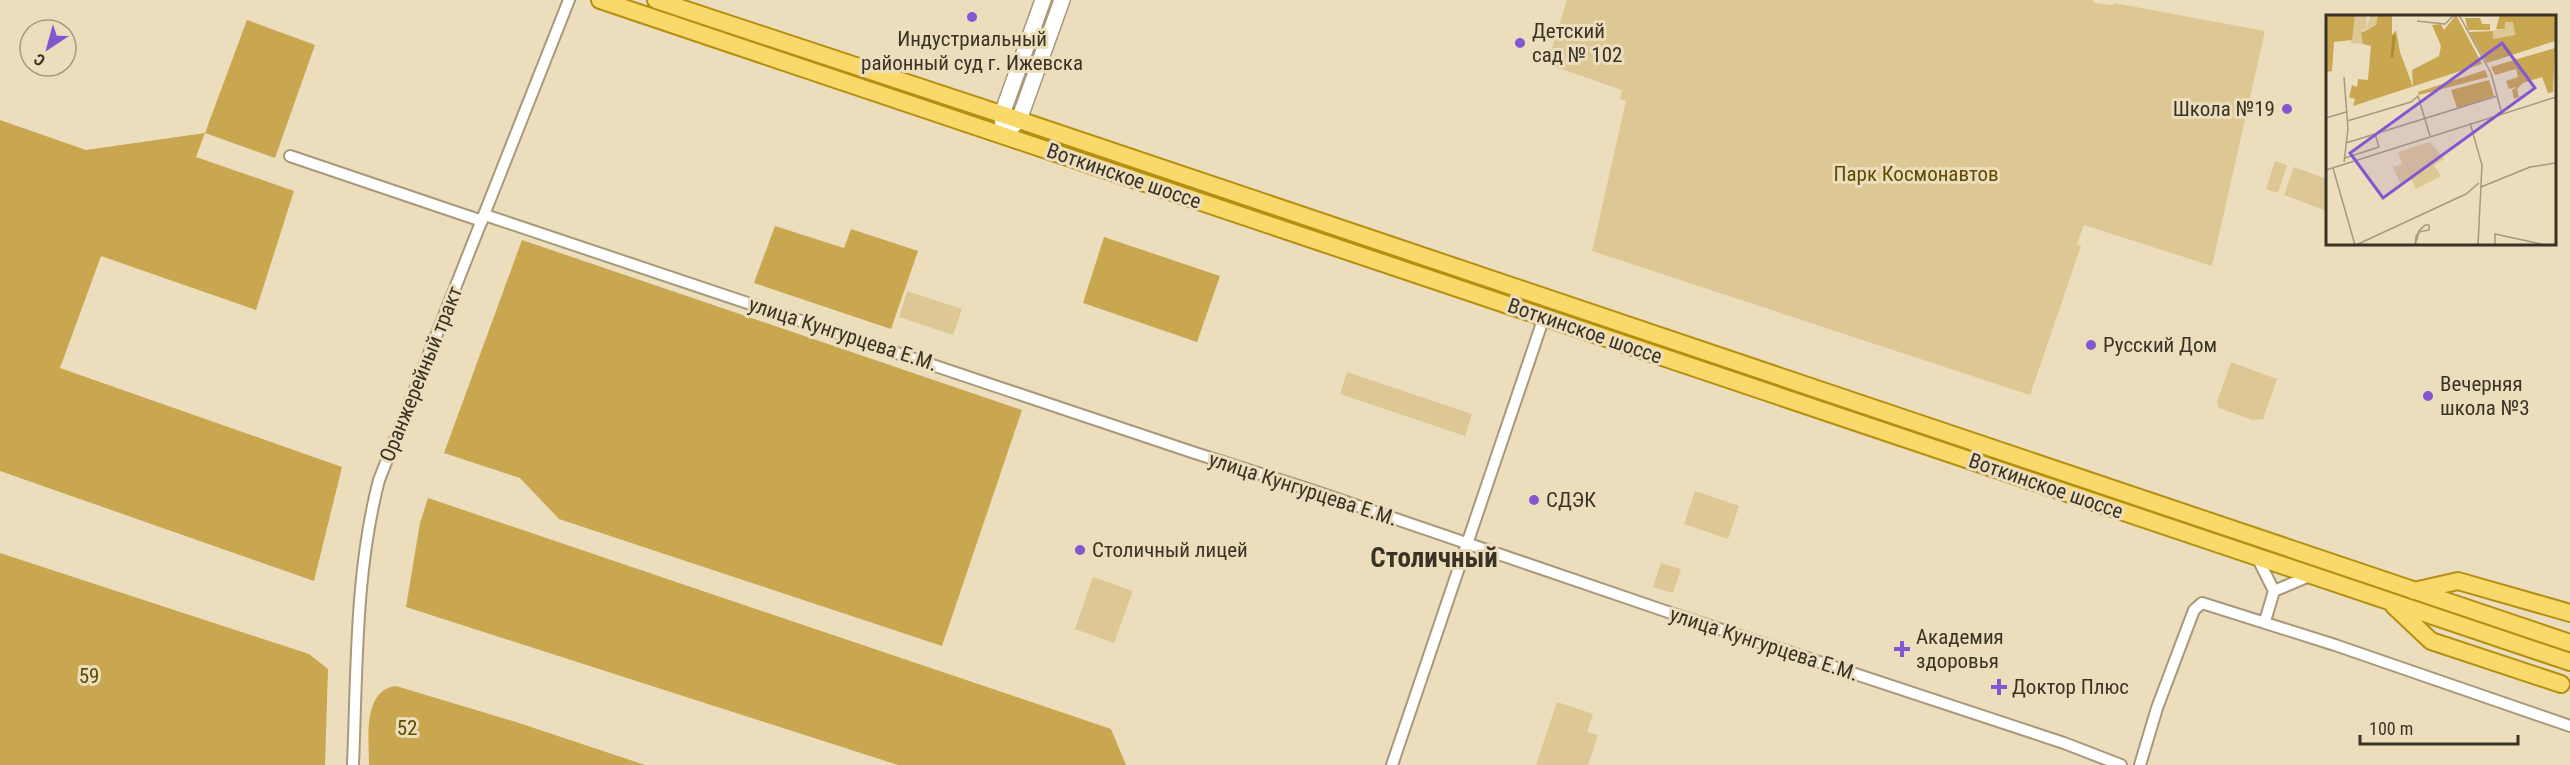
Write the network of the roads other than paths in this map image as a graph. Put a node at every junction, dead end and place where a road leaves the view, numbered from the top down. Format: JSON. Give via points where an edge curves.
{"nodes":[{"id":1,"x":569,"y":0,"type":"edge"},
{"id":2,"x":600,"y":0,"type":"edge"},
{"id":3,"x":656,"y":0,"type":"edge"},
{"id":4,"x":1043,"y":0,"type":"edge"},
{"id":5,"x":1062,"y":0,"type":"edge"},
{"id":6,"x":1002,"y":114,"type":"junction"},
{"id":7,"x":1019,"y":120,"type":"junction"},
{"id":8,"x":1004,"y":135,"type":"junction"},
{"id":9,"x":290,"y":156,"type":"dead end"},
{"id":10,"x":483,"y":218,"type":"junction"},
{"id":11,"x":1544,"y":317,"type":"junction"},
{"id":12,"x":1467,"y":544,"type":"junction"},
{"id":13,"x":2257,"y":557,"type":"junction"},
{"id":14,"x":2312,"y":576,"type":"junction"},
{"id":15,"x":2274,"y":591,"type":"junction"},
{"id":16,"x":2414,"y":591,"type":"junction"},
{"id":17,"x":2389,"y":601,"type":"junction"},
{"id":18,"x":2570,"y":613,"type":"edge"},
{"id":19,"x":2265,"y":621,"type":"junction"},
{"id":20,"x":2534,"y":632,"type":"junction"},
{"id":21,"x":2570,"y":644,"type":"edge"},
{"id":22,"x":2530,"y":649,"type":"junction"},
{"id":23,"x":2570,"y":662,"type":"edge"},
{"id":24,"x":2566,"y":685,"type":"edge"},
{"id":25,"x":2570,"y":726,"type":"edge"},
{"id":26,"x":353,"y":765,"type":"edge"},
{"id":27,"x":1392,"y":765,"type":"edge"},
{"id":28,"x":2121,"y":765,"type":"edge"},
{"id":29,"x":2140,"y":765,"type":"edge"}],
"edges":[{"from":1,"to":10,"type":"street","name":"Оранжерейный тракт"},
{"from":2,"to":8,"type":"main road","name":"Воткинское шоссе"},
{"from":3,"to":6,"type":"main road","name":"Воткинское шоссе"},
{"from":4,"to":6,"type":"main road"},
{"from":5,"to":7,"type":"main road"},
{"from":6,"to":7,"type":"main road","name":"Воткинское шоссе"},
{"from":6,"to":8,"type":"main road"},
{"from":7,"to":8,"type":"main road"},
{"from":7,"to":16,"type":"main road","name":"Воткинское шоссе"},
{"from":8,"to":11,"type":"main road","name":"Воткинское шоссе"},
{"from":9,"to":10,"type":"street","name":"улица Кунгурцева Е.М."},
{"from":10,"to":12,"type":"street","name":"улица Кунгурцева Е.М."},
{"from":10,"to":26,"type":"street","name":"Оранжерейный тракт","via":[[379,480],[368,522]]},
{"from":11,"to":12,"type":"street"},
{"from":11,"to":13,"type":"main road","name":"Воткинское шоссе"},
{"from":12,"to":27,"type":"street"},
{"from":12,"to":28,"type":"street","name":"улица Кунгурцева Е.М."},
{"from":13,"to":14,"type":"main road","name":"Воткинское шоссе"},
{"from":13,"to":15,"type":"street"},
{"from":14,"to":15,"type":"street"},
{"from":14,"to":17,"type":"main road","name":"Воткинское шоссе"},
{"from":15,"to":19,"type":"street"},
{"from":16,"to":18,"type":"main road","via":[[2458,581]]},
{"from":16,"to":20,"type":"main road","name":"Воткинское шоссе"},
{"from":17,"to":22,"type":"main road","name":"Воткинское шоссе"},
{"from":17,"to":24,"type":"main road","via":[[2431,641]]},
{"from":18,"to":20,"type":"main road","via":[[2546,616]]},
{"from":19,"to":25,"type":"street"},
{"from":19,"to":29,"type":"street","via":[[2202,603],[2194,609]]},
{"from":20,"to":21,"type":"main road","name":"Воткинское шоссе"},
{"from":20,"to":22,"type":"main road"},
{"from":22,"to":23,"type":"main road","name":"Воткинское шоссе"},
{"from":22,"to":24,"type":"main road","via":[[2535,667]]}]}
